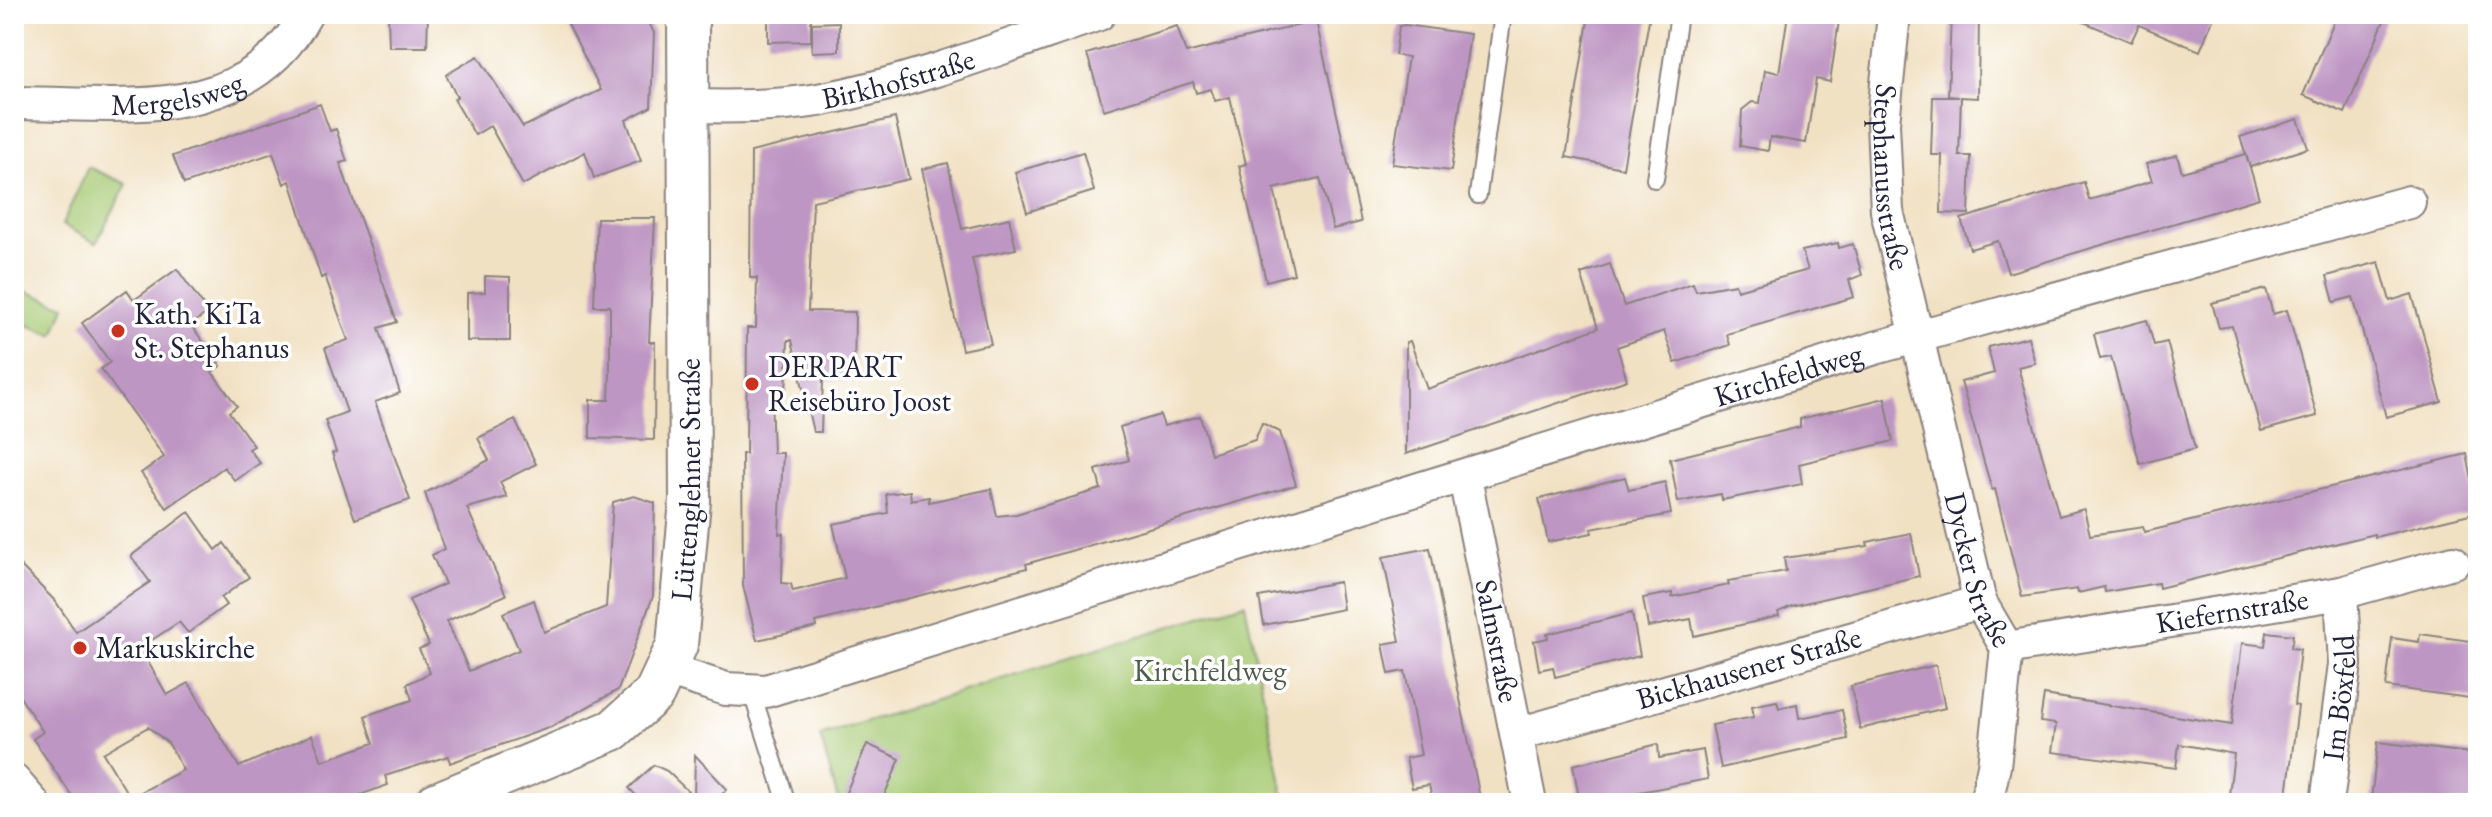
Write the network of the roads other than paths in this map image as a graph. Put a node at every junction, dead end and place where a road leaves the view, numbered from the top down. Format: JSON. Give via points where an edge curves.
{"nodes":[{"id":1,"x":306,"y":14,"type":"edge"},
{"id":2,"x":688,"y":14,"type":"edge"},
{"id":3,"x":1099,"y":14,"type":"edge"},
{"id":4,"x":1503,"y":14,"type":"edge"},
{"id":5,"x":1679,"y":14,"type":"edge"},
{"id":6,"x":1894,"y":14,"type":"edge"},
{"id":7,"x":14,"y":103,"type":"edge"},
{"id":8,"x":689,"y":106,"type":"junction"},
{"id":9,"x":1655,"y":179,"type":"dead end"},
{"id":10,"x":1478,"y":195,"type":"dead end"},
{"id":11,"x":2409,"y":202,"type":"dead end"},
{"id":12,"x":1918,"y":336,"type":"junction"},
{"id":13,"x":1465,"y":478,"type":"junction"},
{"id":14,"x":2453,"y":562,"type":"dead end"},
{"id":15,"x":2341,"y":593,"type":"junction"},
{"id":16,"x":1980,"y":602,"type":"junction"},
{"id":17,"x":2007,"y":648,"type":"junction"},
{"id":18,"x":667,"y":670,"type":"junction"},
{"id":19,"x":752,"y":693,"type":"junction"},
{"id":20,"x":1518,"y":734,"type":"junction"},
{"id":21,"x":14,"y":781,"type":"edge"},
{"id":22,"x":33,"y":803,"type":"edge"},
{"id":23,"x":436,"y":803,"type":"edge"},
{"id":24,"x":787,"y":803,"type":"edge"},
{"id":25,"x":1530,"y":803,"type":"edge"},
{"id":26,"x":1986,"y":803,"type":"edge"},
{"id":27,"x":2327,"y":803,"type":"edge"}],
"edges":[{"from":1,"to":7,"type":"street","name":"Mergelsweg","via":[[258,73],[216,93],[151,103]]},
{"from":2,"to":8,"type":"street","name":"Lüttenglehner Straße"},
{"from":3,"to":8,"type":"street","name":"Birkhofstraße","via":[[925,75],[816,100]]},
{"from":4,"to":10,"type":"lane"},
{"from":5,"to":9,"type":"lane"},
{"from":6,"to":12,"type":"street","name":"Stephanusstraße","via":[[1883,167],[1887,211]]},
{"from":8,"to":18,"type":"street","name":"Lüttenglehner Straße","via":[[690,501],[682,616]]},
{"from":11,"to":12,"type":"street","name":"Kirchfeldweg"},
{"from":12,"to":13,"type":"street","name":"Kirchfeldweg"},
{"from":12,"to":16,"type":"street","name":"Dycker Straße"},
{"from":13,"to":19,"type":"street","name":"Kirchfeldweg"},
{"from":13,"to":20,"type":"street","name":"Salmstraße"},
{"from":14,"to":15,"type":"street","name":"Kiefernstraße"},
{"from":15,"to":17,"type":"street","name":"Kiefernstraße"},
{"from":15,"to":27,"type":"street","name":"Im Böxfeld","via":[[2345,664]]},
{"from":16,"to":17,"type":"street","name":"Dycker Straße"},
{"from":16,"to":20,"type":"street","name":"Bickhausener Straße"},
{"from":17,"to":26,"type":"street","name":"Dycker Straße"},
{"from":18,"to":19,"type":"street","name":"Kirchfeldweg"},
{"from":18,"to":23,"type":"street","name":"Lüttenglehner Straße","via":[[654,694],[613,730]]},
{"from":19,"to":24,"type":"lane"},
{"from":20,"to":25,"type":"street","name":"Salmstraße"},
{"from":21,"to":22,"type":"street"}]}
